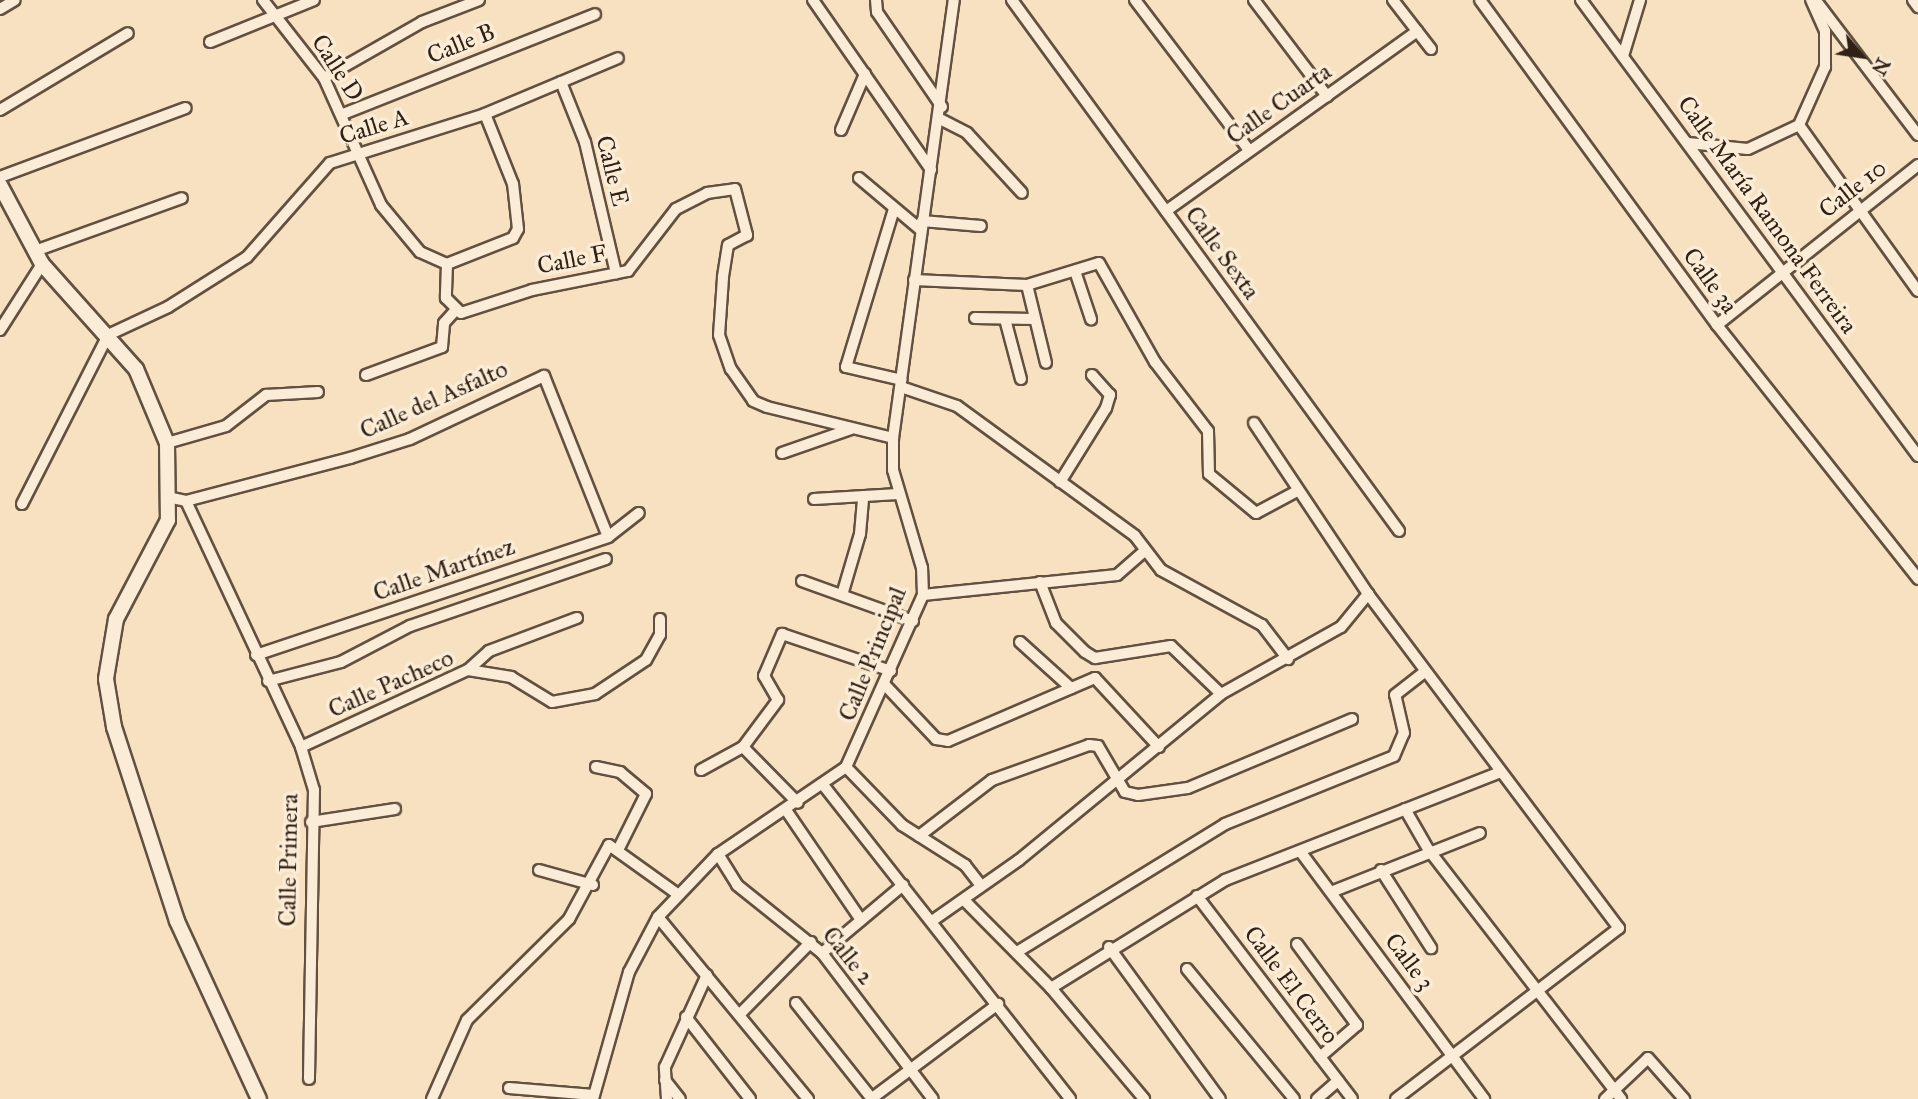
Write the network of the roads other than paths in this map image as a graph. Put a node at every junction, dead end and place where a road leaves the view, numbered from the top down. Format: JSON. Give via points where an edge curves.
{"nodes":[{"id":1,"x":15,"y":0,"type":"edge"},
{"id":2,"x":263,"y":0,"type":"edge"},
{"id":3,"x":314,"y":0,"type":"edge"},
{"id":4,"x":478,"y":0,"type":"edge"},
{"id":5,"x":813,"y":0,"type":"edge"},
{"id":6,"x":876,"y":0,"type":"edge"},
{"id":7,"x":954,"y":0,"type":"edge"},
{"id":8,"x":1135,"y":0,"type":"edge"},
{"id":9,"x":1254,"y":0,"type":"edge"},
{"id":10,"x":1393,"y":0,"type":"edge"},
{"id":11,"x":1480,"y":0,"type":"edge"},
{"id":12,"x":1581,"y":0,"type":"edge"},
{"id":13,"x":1640,"y":0,"type":"edge"},
{"id":14,"x":1813,"y":0,"type":"edge"},
{"id":15,"x":1913,"y":0,"type":"edge"},
{"id":16,"x":1018,"y":2,"type":"edge"},
{"id":17,"x":1918,"y":7,"type":"edge"},
{"id":18,"x":0,"y":9,"type":"edge"},
{"id":19,"x":595,"y":14,"type":"dead end"},
{"id":20,"x":275,"y":17,"type":"junction"},
{"id":21,"x":1417,"y":31,"type":"junction"},
{"id":22,"x":128,"y":33,"type":"dead end"},
{"id":23,"x":210,"y":42,"type":"dead end"},
{"id":24,"x":1431,"y":49,"type":"dead end"},
{"id":25,"x":1623,"y":56,"type":"junction"},
{"id":26,"x":618,"y":58,"type":"dead end"},
{"id":27,"x":865,"y":74,"type":"junction"},
{"id":28,"x":324,"y":78,"type":"junction"},
{"id":29,"x":561,"y":82,"type":"junction"},
{"id":30,"x":1327,"y":96,"type":"junction"},
{"id":31,"x":942,"y":107,"type":"junction"},
{"id":32,"x":186,"y":108,"type":"dead end"},
{"id":33,"x":0,"y":110,"type":"edge"},
{"id":34,"x":343,"y":114,"type":"junction"},
{"id":35,"x":485,"y":114,"type":"junction"},
{"id":36,"x":940,"y":118,"type":"junction"},
{"id":37,"x":1799,"y":125,"type":"junction"},
{"id":38,"x":841,"y":130,"type":"dead end"},
{"id":39,"x":1918,"y":135,"type":"edge"},
{"id":40,"x":1688,"y":143,"type":"junction"},
{"id":41,"x":1249,"y":150,"type":"junction"},
{"id":42,"x":362,"y":153,"type":"junction"},
{"id":43,"x":1918,"y":165,"type":"edge"},
{"id":44,"x":931,"y":170,"type":"junction"},
{"id":45,"x":0,"y":177,"type":"edge"},
{"id":46,"x":859,"y":178,"type":"dead end"},
{"id":47,"x":0,"y":185,"type":"edge"},
{"id":48,"x":1022,"y":193,"type":"dead end"},
{"id":49,"x":182,"y":198,"type":"dead end"},
{"id":50,"x":894,"y":209,"type":"junction"},
{"id":51,"x":1166,"y":211,"type":"junction"},
{"id":52,"x":1859,"y":213,"type":"junction"},
{"id":53,"x":922,"y":225,"type":"junction"},
{"id":54,"x":981,"y":226,"type":"dead end"},
{"id":55,"x":38,"y":258,"type":"junction"},
{"id":56,"x":447,"y":264,"type":"junction"},
{"id":57,"x":1783,"y":270,"type":"junction"},
{"id":58,"x":1075,"y":271,"type":"junction"},
{"id":59,"x":616,"y":273,"type":"junction"},
{"id":60,"x":914,"y":280,"type":"junction"},
{"id":61,"x":1027,"y":285,"type":"junction"},
{"id":62,"x":1918,"y":291,"type":"edge"},
{"id":63,"x":454,"y":312,"type":"junction"},
{"id":64,"x":975,"y":318,"type":"dead end"},
{"id":65,"x":1005,"y":318,"type":"junction"},
{"id":66,"x":1034,"y":319,"type":"junction"},
{"id":67,"x":1091,"y":319,"type":"dead end"},
{"id":68,"x":1717,"y":325,"type":"junction"},
{"id":69,"x":0,"y":330,"type":"edge"},
{"id":70,"x":108,"y":335,"type":"junction"},
{"id":71,"x":1046,"y":363,"type":"dead end"},
{"id":72,"x":366,"y":375,"type":"dead end"},
{"id":73,"x":1092,"y":375,"type":"dead end"},
{"id":74,"x":1021,"y":379,"type":"dead end"},
{"id":75,"x":901,"y":384,"type":"junction"},
{"id":76,"x":318,"y":392,"type":"dead end"},
{"id":77,"x":1254,"y":423,"type":"dead end"},
{"id":78,"x":852,"y":429,"type":"junction"},
{"id":79,"x":893,"y":438,"type":"junction"},
{"id":80,"x":167,"y":443,"type":"junction"},
{"id":81,"x":782,"y":453,"type":"dead end"},
{"id":82,"x":1918,"y":456,"type":"edge"},
{"id":83,"x":1060,"y":482,"type":"junction"},
{"id":84,"x":1297,"y":491,"type":"junction"},
{"id":85,"x":898,"y":495,"type":"junction"},
{"id":86,"x":863,"y":496,"type":"junction"},
{"id":87,"x":179,"y":499,"type":"junction"},
{"id":88,"x":814,"y":499,"type":"dead end"},
{"id":89,"x":22,"y":504,"type":"dead end"},
{"id":90,"x":639,"y":513,"type":"dead end"},
{"id":91,"x":1399,"y":531,"type":"dead end"},
{"id":92,"x":608,"y":537,"type":"junction"},
{"id":93,"x":1142,"y":553,"type":"junction"},
{"id":94,"x":606,"y":559,"type":"dead end"},
{"id":95,"x":1918,"y":579,"type":"edge"},
{"id":96,"x":802,"y":581,"type":"dead end"},
{"id":97,"x":1040,"y":582,"type":"junction"},
{"id":98,"x":1367,"y":594,"type":"junction"},
{"id":99,"x":923,"y":595,"type":"junction"},
{"id":100,"x":842,"y":596,"type":"junction"},
{"id":101,"x":577,"y":618,"type":"dead end"},
{"id":102,"x":660,"y":618,"type":"dead end"},
{"id":103,"x":912,"y":621,"type":"junction"},
{"id":104,"x":1020,"y":642,"type":"dead end"},
{"id":105,"x":256,"y":655,"type":"junction"},
{"id":106,"x":1095,"y":658,"type":"junction"},
{"id":107,"x":1288,"y":659,"type":"junction"},
{"id":108,"x":468,"y":670,"type":"junction"},
{"id":109,"x":891,"y":671,"type":"junction"},
{"id":110,"x":1424,"y":672,"type":"junction"},
{"id":111,"x":1095,"y":678,"type":"junction"},
{"id":112,"x":268,"y":681,"type":"junction"},
{"id":113,"x":885,"y":685,"type":"junction"},
{"id":114,"x":1070,"y":688,"type":"junction"},
{"id":115,"x":1221,"y":694,"type":"junction"},
{"id":116,"x":1352,"y":719,"type":"dead end"},
{"id":117,"x":301,"y":747,"type":"junction"},
{"id":118,"x":743,"y":747,"type":"junction"},
{"id":119,"x":1159,"y":747,"type":"junction"},
{"id":120,"x":846,"y":766,"type":"junction"},
{"id":121,"x":596,"y":767,"type":"dead end"},
{"id":122,"x":701,"y":770,"type":"dead end"},
{"id":123,"x":1501,"y":772,"type":"junction"},
{"id":124,"x":1116,"y":781,"type":"junction"},
{"id":125,"x":824,"y":786,"type":"junction"},
{"id":126,"x":798,"y":803,"type":"junction"},
{"id":127,"x":395,"y":809,"type":"dead end"},
{"id":128,"x":1405,"y":809,"type":"junction"},
{"id":129,"x":786,"y":810,"type":"junction"},
{"id":130,"x":311,"y":822,"type":"junction"},
{"id":131,"x":1480,"y":833,"type":"dead end"},
{"id":132,"x":919,"y":836,"type":"junction"},
{"id":133,"x":620,"y":848,"type":"junction"},
{"id":134,"x":1428,"y":849,"type":"junction"},
{"id":135,"x":1300,"y":851,"type":"junction"},
{"id":136,"x":718,"y":854,"type":"junction"},
{"id":137,"x":539,"y":870,"type":"dead end"},
{"id":138,"x":1381,"y":870,"type":"junction"},
{"id":139,"x":979,"y":883,"type":"junction"},
{"id":140,"x":593,"y":885,"type":"junction"},
{"id":141,"x":903,"y":885,"type":"junction"},
{"id":142,"x":1331,"y":892,"type":"junction"},
{"id":143,"x":676,"y":893,"type":"junction"},
{"id":144,"x":1197,"y":895,"type":"junction"},
{"id":145,"x":964,"y":900,"type":"junction"},
{"id":146,"x":658,"y":918,"type":"junction"},
{"id":147,"x":861,"y":920,"type":"junction"},
{"id":148,"x":932,"y":921,"type":"junction"},
{"id":149,"x":810,"y":942,"type":"junction"},
{"id":150,"x":1297,"y":944,"type":"dead end"},
{"id":151,"x":1109,"y":947,"type":"junction"},
{"id":152,"x":1430,"y":948,"type":"dead end"},
{"id":153,"x":1017,"y":952,"type":"junction"},
{"id":154,"x":822,"y":953,"type":"junction"},
{"id":155,"x":1187,"y":969,"type":"dead end"},
{"id":156,"x":707,"y":975,"type":"junction"},
{"id":157,"x":1051,"y":988,"type":"junction"},
{"id":158,"x":1537,"y":992,"type":"junction"},
{"id":159,"x":796,"y":1003,"type":"dead end"},
{"id":160,"x":998,"y":1004,"type":"junction"},
{"id":161,"x":740,"y":1014,"type":"junction"},
{"id":162,"x":686,"y":1017,"type":"junction"},
{"id":163,"x":1452,"y":1055,"type":"junction"},
{"id":164,"x":1320,"y":1057,"type":"junction"},
{"id":165,"x":909,"y":1067,"type":"junction"},
{"id":166,"x":664,"y":1078,"type":"junction"},
{"id":167,"x":309,"y":1079,"type":"dead end"},
{"id":168,"x":1338,"y":1081,"type":"junction"},
{"id":169,"x":509,"y":1088,"type":"dead end"},
{"id":170,"x":1618,"y":1095,"type":"edge"},
{"id":171,"x":594,"y":1097,"type":"edge"},
{"id":172,"x":259,"y":1099,"type":"edge"},
{"id":173,"x":432,"y":1099,"type":"edge"},
{"id":174,"x":667,"y":1099,"type":"edge"},
{"id":175,"x":680,"y":1099,"type":"edge"},
{"id":176,"x":750,"y":1099,"type":"edge"},
{"id":177,"x":808,"y":1099,"type":"edge"},
{"id":178,"x":872,"y":1099,"type":"edge"},
{"id":179,"x":933,"y":1099,"type":"edge"},
{"id":180,"x":1070,"y":1099,"type":"edge"},
{"id":181,"x":1143,"y":1099,"type":"edge"},
{"id":182,"x":1220,"y":1099,"type":"edge"},
{"id":183,"x":1294,"y":1099,"type":"edge"},
{"id":184,"x":1317,"y":1099,"type":"edge"},
{"id":185,"x":1352,"y":1099,"type":"edge"},
{"id":186,"x":1396,"y":1099,"type":"edge"},
{"id":187,"x":1484,"y":1099,"type":"edge"},
{"id":188,"x":1605,"y":1099,"type":"edge"},
{"id":189,"x":1684,"y":1099,"type":"edge"}],
"edges":[{"from":1,"to":18,"type":"street"},
{"from":2,"to":20,"type":"street","name":"Calle D"},
{"from":3,"to":20,"type":"street"},
{"from":4,"to":28,"type":"street","via":[[422,22]]},
{"from":5,"to":27,"type":"street"},
{"from":6,"to":31,"type":"street","via":[[877,12]]},
{"from":7,"to":31,"type":"street","name":"Calle Principal"},
{"from":8,"to":41,"type":"street"},
{"from":9,"to":30,"type":"street"},
{"from":10,"to":21,"type":"street"},
{"from":11,"to":68,"type":"street","name":"Calle 3a"},
{"from":12,"to":25,"type":"street","name":"Calle María Ramona Ferreira"},
{"from":13,"to":25,"type":"street"},
{"from":14,"to":37,"type":"street","via":[[1825,31],[1825,67]]},
{"from":14,"to":39,"type":"street"},
{"from":15,"to":17,"type":"street"},
{"from":16,"to":51,"type":"street","name":"Calle Sexta"},
{"from":19,"to":34,"type":"street","name":"Calle B"},
{"from":20,"to":23,"type":"street"},
{"from":20,"to":28,"type":"street","name":"Calle D"},
{"from":21,"to":24,"type":"street"},
{"from":21,"to":30,"type":"street","name":"Calle Cuarta"},
{"from":22,"to":33,"type":"street"},
{"from":25,"to":40,"type":"street","name":"Calle María Ramona Ferreira"},
{"from":26,"to":29,"type":"street","name":"Calle A"},
{"from":27,"to":38,"type":"street"},
{"from":27,"to":44,"type":"street"},
{"from":28,"to":34,"type":"street","name":"Calle D"},
{"from":29,"to":35,"type":"street","name":"Calle A"},
{"from":29,"to":59,"type":"street","name":"Calle E","via":[[585,142]]},
{"from":30,"to":41,"type":"street","name":"Calle Cuarta"},
{"from":31,"to":36,"type":"street","name":"Calle Principal"},
{"from":32,"to":45,"type":"street"},
{"from":34,"to":42,"type":"street","name":"Calle D"},
{"from":35,"to":42,"type":"street","name":"Calle A"},
{"from":35,"to":56,"type":"street","via":[[513,184],[518,229],[513,238]]},
{"from":36,"to":44,"type":"street","name":"Calle Principal"},
{"from":36,"to":48,"type":"street","via":[[967,133]]},
{"from":37,"to":40,"type":"street","via":[[1748,149]]},
{"from":37,"to":52,"type":"street"},
{"from":40,"to":57,"type":"street","name":"Calle María Ramona Ferreira"},
{"from":41,"to":51,"type":"street","name":"Calle Cuarta"},
{"from":42,"to":56,"type":"street","name":"Calle D","via":[[381,205],[397,226],[420,252]]},
{"from":42,"to":70,"type":"street","name":"Calle A","via":[[330,163],[247,257],[168,307]]},
{"from":43,"to":52,"type":"street","name":"Calle 10"},
{"from":44,"to":53,"type":"street","name":"Calle Principal"},
{"from":46,"to":50,"type":"street"},
{"from":47,"to":55,"type":"main road"},
{"from":49,"to":55,"type":"street"},
{"from":50,"to":53,"type":"street"},
{"from":50,"to":75,"type":"street","via":[[846,367]]},
{"from":51,"to":91,"type":"street","name":"Calle Sexta"},
{"from":52,"to":57,"type":"street","name":"Calle 10"},
{"from":52,"to":62,"type":"street"},
{"from":53,"to":54,"type":"street"},
{"from":53,"to":60,"type":"street","name":"Calle Principal"},
{"from":55,"to":69,"type":"street"},
{"from":55,"to":70,"type":"main road"},
{"from":56,"to":63,"type":"street","via":[[446,298]]},
{"from":57,"to":68,"type":"street","name":"Calle 10"},
{"from":57,"to":82,"type":"street","name":"Calle María Ramona Ferreira"},
{"from":58,"to":61,"type":"street"},
{"from":58,"to":67,"type":"street"},
{"from":58,"to":84,"type":"street","via":[[1097,262],[1118,288],[1155,362],[1208,431],[1209,474],[1256,513]]},
{"from":59,"to":63,"type":"street","name":"Calle F"},
{"from":59,"to":78,"type":"street","name":"Calle F","via":[[633,269],[676,209],[730,188],[738,193],[747,235],[733,243],[719,312],[731,369],[752,401]]},
{"from":60,"to":61,"type":"street"},
{"from":60,"to":75,"type":"street","name":"Calle Principal"},
{"from":61,"to":66,"type":"street"},
{"from":63,"to":72,"type":"street","via":[[444,323],[442,347]]},
{"from":64,"to":65,"type":"street"},
{"from":65,"to":66,"type":"street"},
{"from":65,"to":74,"type":"street"},
{"from":66,"to":71,"type":"street"},
{"from":68,"to":95,"type":"street","name":"Calle 3a"},
{"from":70,"to":80,"type":"main road","via":[[136,369]]},
{"from":70,"to":89,"type":"street"},
{"from":73,"to":83,"type":"street","via":[[1110,396]]},
{"from":75,"to":79,"type":"street","name":"Calle Principal"},
{"from":75,"to":83,"type":"street","via":[[957,406]]},
{"from":76,"to":80,"type":"street","via":[[266,395],[226,426]]},
{"from":77,"to":84,"type":"street"},
{"from":78,"to":79,"type":"street"},
{"from":78,"to":81,"type":"street"},
{"from":79,"to":85,"type":"street","name":"Calle Principal"},
{"from":80,"to":87,"type":"main road"},
{"from":83,"to":93,"type":"street","via":[[1135,536]]},
{"from":84,"to":98,"type":"street"},
{"from":85,"to":86,"type":"street"},
{"from":85,"to":99,"type":"street","name":"Calle Principal","via":[[922,568]]},
{"from":86,"to":88,"type":"street"},
{"from":86,"to":100,"type":"street","via":[[860,534]]},
{"from":87,"to":92,"type":"street","name":"Calle del Asfalto","via":[[410,439],[544,376]]},
{"from":87,"to":105,"type":"street","name":"Calle Primera"},
{"from":87,"to":172,"type":"main road","via":[[116,619],[106,679],[114,727],[177,921]]},
{"from":90,"to":92,"type":"street","name":"Calle Martínez"},
{"from":92,"to":105,"type":"street","name":"Calle Martínez"},
{"from":93,"to":97,"type":"street","via":[[1117,575]]},
{"from":93,"to":107,"type":"street","via":[[1161,570],[1262,625]]},
{"from":94,"to":112,"type":"street","via":[[410,626],[341,662]]},
{"from":96,"to":100,"type":"street"},
{"from":97,"to":99,"type":"street","via":[[983,594]]},
{"from":97,"to":106,"type":"street","via":[[1056,623]]},
{"from":98,"to":107,"type":"street","via":[[1340,627]]},
{"from":98,"to":110,"type":"street"},
{"from":99,"to":103,"type":"street","name":"Calle Principal"},
{"from":100,"to":103,"type":"street"},
{"from":101,"to":108,"type":"street","via":[[489,651]]},
{"from":102,"to":108,"type":"street","name":"Calle Pacheco","via":[[660,635],[646,660],[595,694],[552,702],[511,677]]},
{"from":103,"to":109,"type":"street","name":"Calle Principal"},
{"from":104,"to":114,"type":"street"},
{"from":105,"to":112,"type":"street","name":"Calle Primera"},
{"from":106,"to":111,"type":"street"},
{"from":106,"to":115,"type":"street","via":[[1171,646]]},
{"from":107,"to":115,"type":"street"},
{"from":108,"to":117,"type":"street","name":"Calle Pacheco"},
{"from":109,"to":113,"type":"street","name":"Calle Principal"},
{"from":109,"to":118,"type":"street","via":[[780,635],[764,676],[778,700]]},
{"from":110,"to":123,"type":"street"},
{"from":110,"to":153,"type":"street","via":[[1395,695],[1404,733],[1394,756],[1225,824]]},
{"from":111,"to":114,"type":"street"},
{"from":111,"to":119,"type":"street"},
{"from":112,"to":117,"type":"street","name":"Calle Primera"},
{"from":113,"to":114,"type":"street","via":[[936,739],[948,741]]},
{"from":113,"to":120,"type":"street","name":"Calle Principal"},
{"from":115,"to":119,"type":"street"},
{"from":116,"to":124,"type":"street","via":[[1188,788],[1138,795]]},
{"from":117,"to":130,"type":"street","name":"Calle Primera","via":[[314,790]]},
{"from":118,"to":122,"type":"street"},
{"from":118,"to":126,"type":"street"},
{"from":119,"to":124,"type":"street"},
{"from":120,"to":125,"type":"street","name":"Calle Principal"},
{"from":120,"to":132,"type":"street"},
{"from":121,"to":133,"type":"street","via":[[620,772],[646,794]]},
{"from":123,"to":128,"type":"street"},
{"from":123,"to":158,"type":"street","via":[[1619,928]]},
{"from":124,"to":132,"type":"street","via":[[1098,746],[1089,745],[992,780]]},
{"from":124,"to":139,"type":"street","via":[[1019,860]]},
{"from":125,"to":126,"type":"street","name":"Calle Principal"},
{"from":125,"to":141,"type":"street"},
{"from":126,"to":129,"type":"street","name":"Calle Principal"},
{"from":127,"to":130,"type":"street"},
{"from":128,"to":134,"type":"street"},
{"from":128,"to":135,"type":"street"},
{"from":129,"to":136,"type":"street","name":"Calle Principal"},
{"from":129,"to":147,"type":"street"},
{"from":130,"to":167,"type":"street","name":"Calle Primera"},
{"from":131,"to":134,"type":"street"},
{"from":132,"to":139,"type":"street","via":[[965,865]]},
{"from":133,"to":140,"type":"street","via":[[607,848]]},
{"from":133,"to":143,"type":"street"},
{"from":134,"to":138,"type":"street"},
{"from":134,"to":158,"type":"street"},
{"from":135,"to":142,"type":"street","name":"Calle 3"},
{"from":135,"to":144,"type":"street"},
{"from":136,"to":143,"type":"street","name":"Calle Principal"},
{"from":136,"to":149,"type":"street","name":"Calle 2","via":[[737,885]]},
{"from":137,"to":140,"type":"street"},
{"from":138,"to":142,"type":"street"},
{"from":138,"to":152,"type":"street"},
{"from":139,"to":145,"type":"street"},
{"from":140,"to":173,"type":"street","via":[[569,919],[467,1020]]},
{"from":141,"to":147,"type":"street"},
{"from":141,"to":148,"type":"street"},
{"from":142,"to":163,"type":"street","name":"Calle 3"},
{"from":143,"to":146,"type":"street","name":"Calle Principal"},
{"from":144,"to":151,"type":"street"},
{"from":144,"to":164,"type":"street","name":"Calle El Cerro"},
{"from":145,"to":148,"type":"street"},
{"from":145,"to":153,"type":"street"},
{"from":146,"to":156,"type":"street"},
{"from":146,"to":171,"type":"street","name":"Calle Principal","via":[[629,972]]},
{"from":147,"to":154,"type":"street"},
{"from":148,"to":160,"type":"street"},
{"from":149,"to":154,"type":"street","name":"Calle 2"},
{"from":149,"to":161,"type":"street"},
{"from":150,"to":164,"type":"street","via":[[1357,1025]]},
{"from":151,"to":157,"type":"street"},
{"from":151,"to":182,"type":"street"},
{"from":153,"to":157,"type":"street"},
{"from":154,"to":165,"type":"street","name":"Calle 2"},
{"from":155,"to":183,"type":"street"},
{"from":156,"to":161,"type":"street"},
{"from":156,"to":162,"type":"street"},
{"from":157,"to":181,"type":"street"},
{"from":158,"to":163,"type":"street"},
{"from":158,"to":170,"type":"street"},
{"from":159,"to":178,"type":"street"},
{"from":160,"to":165,"type":"street"},
{"from":160,"to":180,"type":"street"},
{"from":161,"to":177,"type":"street"},
{"from":162,"to":166,"type":"street"},
{"from":162,"to":176,"type":"street"},
{"from":163,"to":186,"type":"street"},
{"from":163,"to":187,"type":"street","name":"Calle 3"},
{"from":164,"to":168,"type":"street","name":"Calle El Cerro"},
{"from":165,"to":178,"type":"street"},
{"from":165,"to":179,"type":"street","name":"Calle 2"},
{"from":166,"to":174,"type":"street"},
{"from":166,"to":175,"type":"street"},
{"from":168,"to":184,"type":"street"},
{"from":168,"to":185,"type":"street","name":"Calle El Cerro"},
{"from":169,"to":171,"type":"street"},
{"from":170,"to":188,"type":"street"},
{"from":170,"to":189,"type":"street","via":[[1648,1058]]}]}
